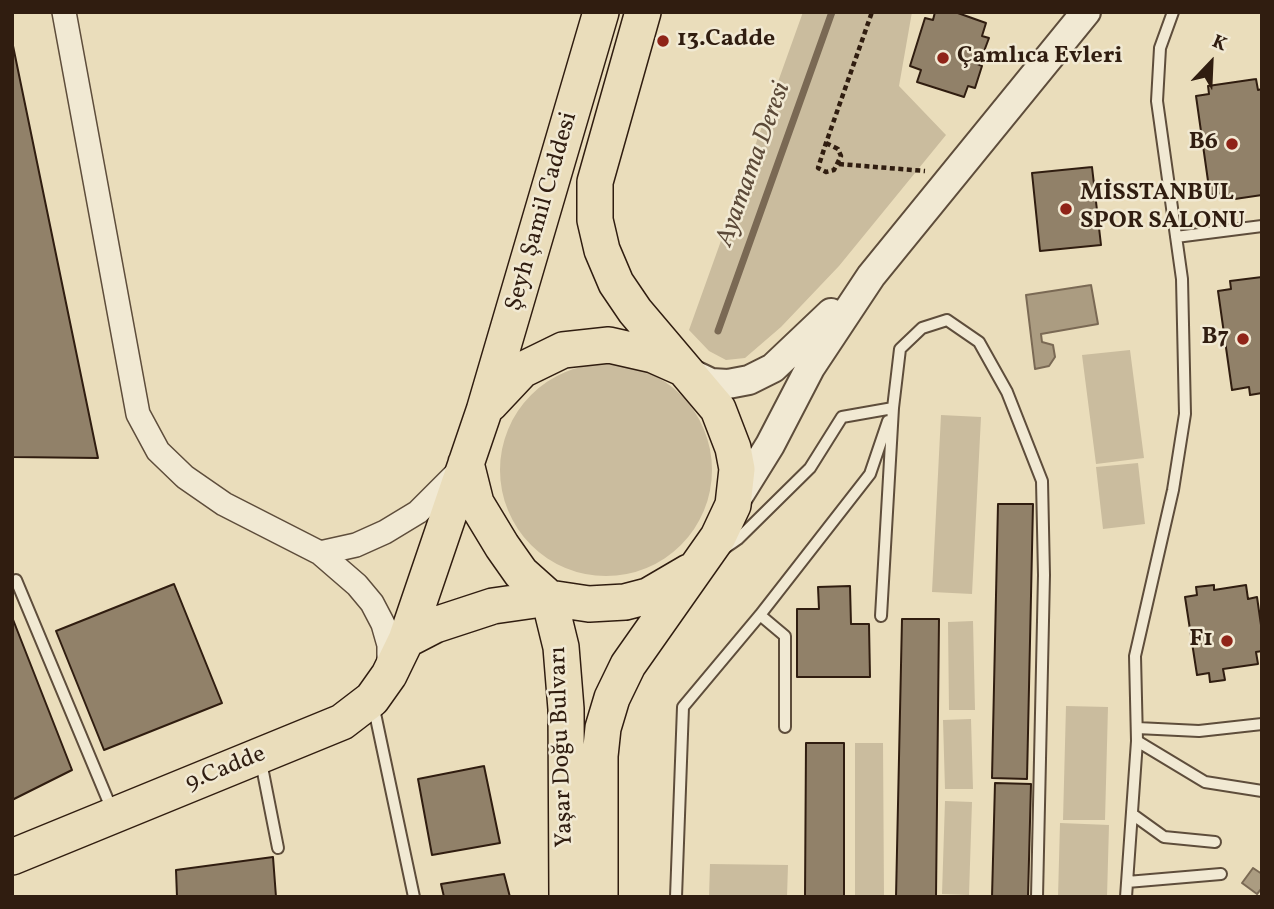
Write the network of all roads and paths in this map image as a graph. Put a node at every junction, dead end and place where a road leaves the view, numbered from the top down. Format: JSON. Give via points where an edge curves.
{"nodes":[{"id":1,"x":64,"y":12,"type":"edge"},
{"id":2,"x":601,"y":12,"type":"edge"},
{"id":3,"x":643,"y":12,"type":"edge"},
{"id":4,"x":872,"y":12,"type":"edge"},
{"id":5,"x":1086,"y":12,"type":"edge"},
{"id":6,"x":1173,"y":12,"type":"edge"},
{"id":7,"x":826,"y":143,"type":"junction"},
{"id":8,"x":839,"y":164,"type":"junction"},
{"id":9,"x":956,"y":174,"type":"junction"},
{"id":10,"x":1262,"y":226,"type":"edge"},
{"id":11,"x":1176,"y":237,"type":"junction"},
{"id":12,"x":871,"y":275,"type":"junction"},
{"id":13,"x":683,"y":369,"type":"junction"},
{"id":14,"x":892,"y":408,"type":"junction"},
{"id":15,"x":484,"y":411,"type":"junction"},
{"id":16,"x":466,"y":463,"type":"junction"},
{"id":17,"x":733,"y":505,"type":"junction"},
{"id":18,"x":320,"y":553,"type":"junction"},
{"id":19,"x":698,"y":567,"type":"junction"},
{"id":20,"x":16,"y":580,"type":"dead end"},
{"id":21,"x":549,"y":598,"type":"junction"},
{"id":22,"x":463,"y":615,"type":"junction"},
{"id":23,"x":760,"y":615,"type":"junction"},
{"id":24,"x":881,"y":616,"type":"dead end"},
{"id":25,"x":406,"y":640,"type":"junction"},
{"id":26,"x":563,"y":664,"type":"junction"},
{"id":27,"x":380,"y":687,"type":"junction"},
{"id":28,"x":1262,"y":724,"type":"edge"},
{"id":29,"x":785,"y":727,"type":"dead end"},
{"id":30,"x":1137,"y":728,"type":"junction"},
{"id":31,"x":1137,"y":741,"type":"junction"},
{"id":32,"x":260,"y":756,"type":"junction"},
{"id":33,"x":1262,"y":791,"type":"edge"},
{"id":34,"x":1132,"y":814,"type":"junction"},
{"id":35,"x":114,"y":816,"type":"junction"},
{"id":36,"x":1215,"y":842,"type":"dead end"},
{"id":37,"x":278,"y":848,"type":"dead end"},
{"id":38,"x":12,"y":857,"type":"edge"},
{"id":39,"x":1221,"y":874,"type":"dead end"},
{"id":40,"x":1127,"y":882,"type":"junction"},
{"id":41,"x":414,"y":897,"type":"edge"},
{"id":42,"x":567,"y":897,"type":"edge"},
{"id":43,"x":600,"y":897,"type":"edge"},
{"id":44,"x":676,"y":897,"type":"edge"},
{"id":45,"x":1037,"y":897,"type":"edge"},
{"id":46,"x":1126,"y":897,"type":"edge"}],
"edges":[{"from":1,"to":18,"type":"street","via":[[138,414],[158,451],[186,477],[224,504]]},
{"from":2,"to":15,"type":"main road","name":"Şeyh Şamil Caddesi"},
{"from":3,"to":13,"type":"main road","name":"Şeyh Şamil Caddesi","via":[[595,182],[595,219],[616,283]]},
{"from":4,"to":7,"type":"path"},
{"from":5,"to":9,"type":"street"},
{"from":6,"to":11,"type":"lane","via":[[1160,48],[1157,101]]},
{"from":7,"to":8,"type":"path","via":[[838,149]]},
{"from":7,"to":8,"type":"path","via":[[818,168],[826,172]]},
{"from":8,"to":9,"type":"path"},
{"from":9,"to":12,"type":"street"},
{"from":10,"to":11,"type":"lane"},
{"from":11,"to":30,"type":"lane","via":[[1182,279],[1185,414],[1173,490],[1135,656]]},
{"from":12,"to":13,"type":"street","via":[[773,368],[728,384],[711,383]]},
{"from":12,"to":17,"type":"street","via":[[815,359]]},
{"from":13,"to":15,"type":"main road","via":[[653,355],[609,345],[563,350],[522,370]]},
{"from":13,"to":17,"type":"main road","name":"Şeyh Şamil Caddesi","via":[[727,427],[737,469]]},
{"from":14,"to":19,"type":"lane","via":[[842,417],[810,468],[738,539]]},
{"from":14,"to":23,"type":"lane","via":[[870,474]]},
{"from":14,"to":24,"type":"lane"},
{"from":14,"to":45,"type":"lane","via":[[900,349],[922,328],[947,320],[979,342],[1007,392],[1042,481]]},
{"from":15,"to":16,"type":"main road","name":"Şeyh Şamil Caddesi"},
{"from":16,"to":18,"type":"street","via":[[418,512],[356,545]]},
{"from":16,"to":21,"type":"main road","via":[[476,503],[502,546],[521,573]]},
{"from":16,"to":25,"type":"main road","name":"9.Cadde"},
{"from":17,"to":19,"type":"main road","name":"Yaşar Doğu Bulvarı"},
{"from":18,"to":27,"type":"street","via":[[357,585],[383,624]]},
{"from":19,"to":21,"type":"main road","via":[[648,596],[625,602],[589,604]]},
{"from":19,"to":43,"type":"main road","name":"Yaşar Doğu Bulvarı","via":[[628,665],[603,728]]},
{"from":20,"to":35,"type":"lane"},
{"from":21,"to":22,"type":"main road"},
{"from":21,"to":26,"type":"main road","name":"Yaşar Doğu Bulvarı"},
{"from":22,"to":25,"type":"main road"},
{"from":22,"to":26,"type":"main road","via":[[506,617],[527,624],[545,636]]},
{"from":23,"to":29,"type":"lane","via":[[785,636]]},
{"from":23,"to":44,"type":"lane","via":[[683,707]]},
{"from":25,"to":27,"type":"main road","name":"9.Cadde"},
{"from":26,"to":42,"type":"main road","name":"Yaşar Doğu Bulvarı"},
{"from":27,"to":32,"type":"main road","name":"9.Cadde","via":[[342,722]]},
{"from":27,"to":41,"type":"lane"},
{"from":28,"to":30,"type":"lane","via":[[1199,731]]},
{"from":30,"to":31,"type":"lane"},
{"from":31,"to":33,"type":"lane","via":[[1205,782]]},
{"from":31,"to":34,"type":"lane"},
{"from":32,"to":35,"type":"main road","name":"9.Cadde"},
{"from":32,"to":37,"type":"lane"},
{"from":34,"to":36,"type":"lane","via":[[1164,837]]},
{"from":34,"to":40,"type":"lane"},
{"from":35,"to":38,"type":"main road","name":"9.Cadde"},
{"from":39,"to":40,"type":"lane"},
{"from":40,"to":46,"type":"lane"}]}
